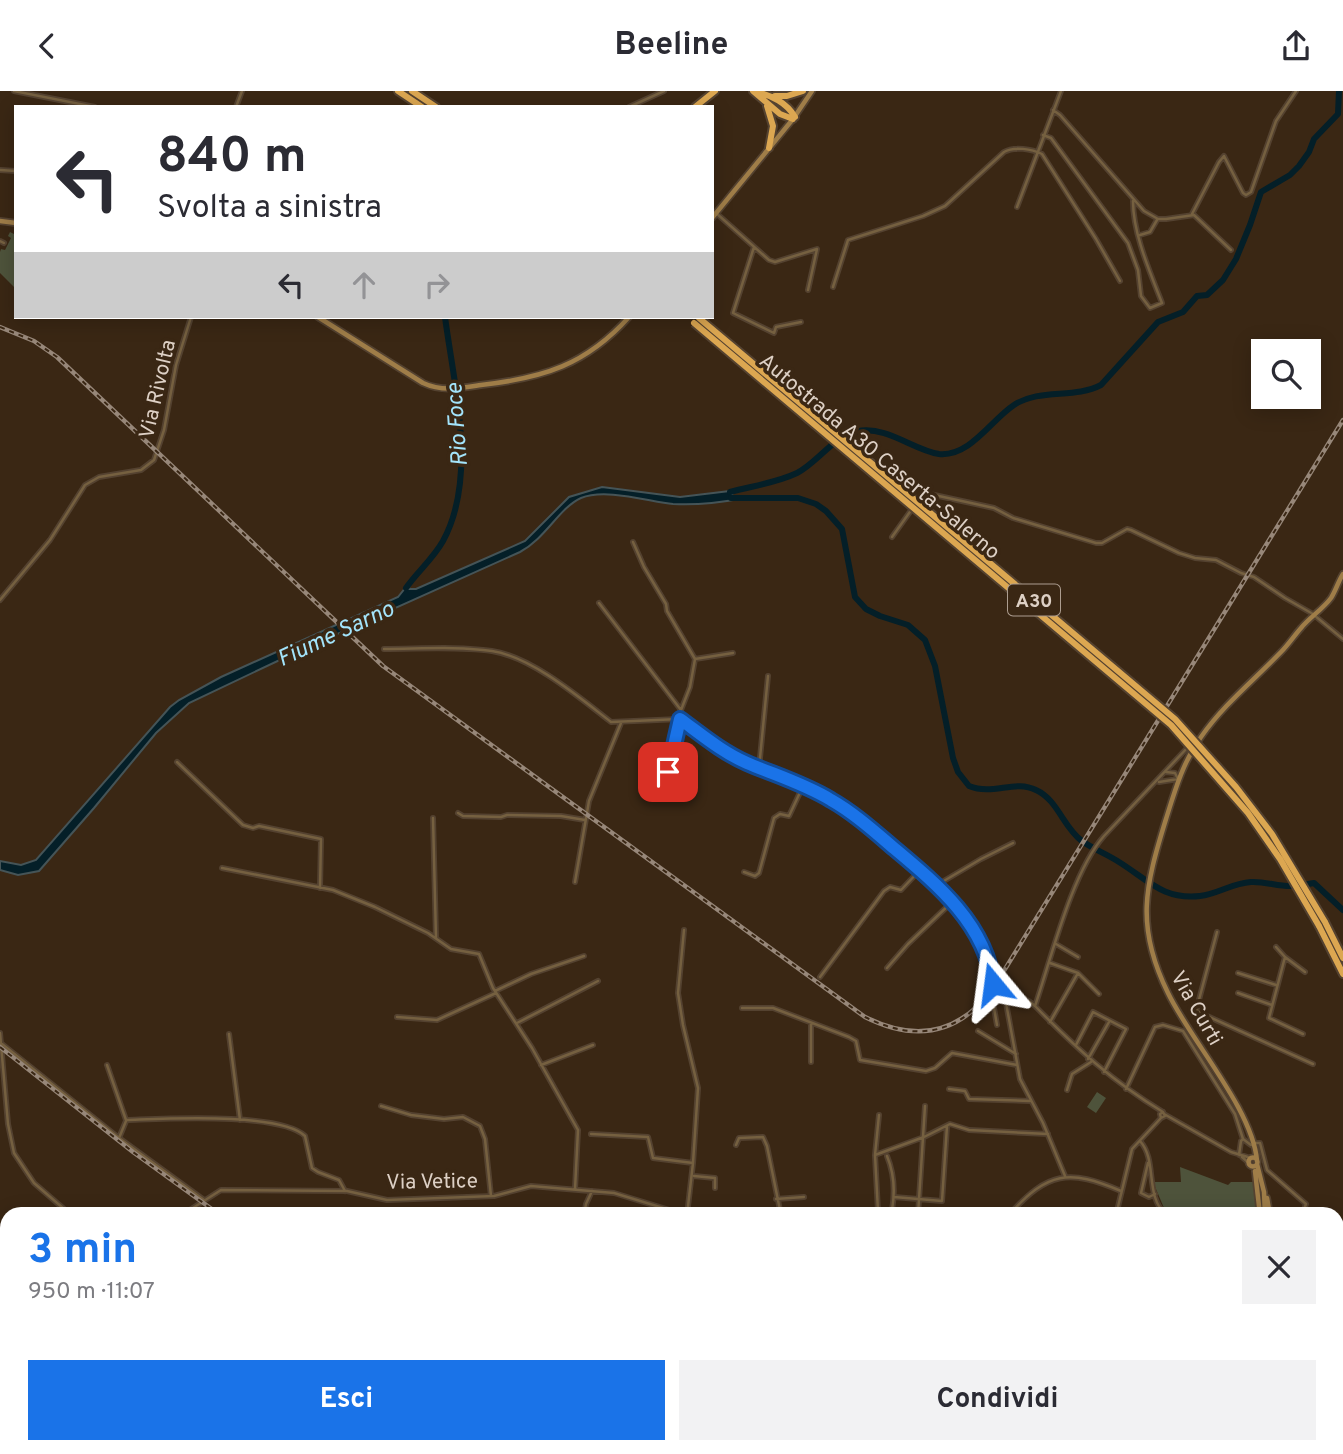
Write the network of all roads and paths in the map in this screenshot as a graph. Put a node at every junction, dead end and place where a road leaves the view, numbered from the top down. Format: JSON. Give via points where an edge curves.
{"nodes":[{"id":1,"x":15,"y":91,"type":"edge"},
{"id":2,"x":398,"y":91,"type":"edge"},
{"id":3,"x":412,"y":91,"type":"edge"},
{"id":4,"x":664,"y":91,"type":"edge"},
{"id":5,"x":715,"y":91,"type":"edge"},
{"id":6,"x":754,"y":91,"type":"edge"},
{"id":7,"x":803,"y":91,"type":"edge"},
{"id":8,"x":811,"y":91,"type":"edge"},
{"id":9,"x":1060,"y":91,"type":"edge"},
{"id":10,"x":1296,"y":91,"type":"edge"},
{"id":11,"x":765,"y":98,"type":"junction"},
{"id":12,"x":81,"y":105,"type":"edge"},
{"id":13,"x":419,"y":105,"type":"edge"},
{"id":14,"x":433,"y":105,"type":"edge"},
{"id":15,"x":633,"y":105,"type":"edge"},
{"id":16,"x":697,"y":105,"type":"edge"},
{"id":17,"x":1053,"y":110,"type":"junction"},
{"id":18,"x":794,"y":118,"type":"junction"},
{"id":19,"x":1044,"y":135,"type":"junction"},
{"id":20,"x":769,"y":148,"type":"junction"},
{"id":21,"x":1037,"y":152,"type":"junction"},
{"id":22,"x":1133,"y":201,"type":"junction"},
{"id":23,"x":1017,"y":207,"type":"dead end"},
{"id":24,"x":1192,"y":214,"type":"junction"},
{"id":25,"x":714,"y":215,"type":"edge"},
{"id":26,"x":1158,"y":219,"type":"junction"},
{"id":27,"x":1140,"y":235,"type":"junction"},
{"id":28,"x":754,"y":247,"type":"junction"},
{"id":29,"x":1231,"y":250,"type":"dead end"},
{"id":30,"x":1120,"y":281,"type":"dead end"},
{"id":31,"x":832,"y":287,"type":"dead end"},
{"id":32,"x":808,"y":290,"type":"dead end"},
{"id":33,"x":190,"y":319,"type":"edge"},
{"id":34,"x":321,"y":319,"type":"edge"},
{"id":35,"x":627,"y":319,"type":"edge"},
{"id":36,"x":688,"y":319,"type":"edge"},
{"id":37,"x":700,"y":319,"type":"edge"},
{"id":38,"x":801,"y":322,"type":"dead end"},
{"id":39,"x":892,"y":537,"type":"dead end"},
{"id":40,"x":634,"y":542,"type":"dead end"},
{"id":41,"x":1343,"y":574,"type":"edge"},
{"id":42,"x":0,"y":600,"type":"edge"},
{"id":43,"x":599,"y":603,"type":"dead end"},
{"id":44,"x":1314,"y":615,"type":"junction"},
{"id":45,"x":1343,"y":639,"type":"edge"},
{"id":46,"x":384,"y":649,"type":"dead end"},
{"id":47,"x":733,"y":653,"type":"dead end"},
{"id":48,"x":695,"y":659,"type":"junction"},
{"id":49,"x":768,"y":676,"type":"dead end"},
{"id":50,"x":681,"y":710,"type":"junction"},
{"id":51,"x":680,"y":719,"type":"junction"},
{"id":52,"x":1213,"y":721,"type":"junction"},
{"id":53,"x":621,"y":723,"type":"junction"},
{"id":54,"x":177,"y":762,"type":"dead end"},
{"id":55,"x":759,"y":768,"type":"junction"},
{"id":56,"x":1164,"y":772,"type":"junction"},
{"id":57,"x":1178,"y":779,"type":"junction"},
{"id":58,"x":1160,"y":782,"type":"dead end"},
{"id":59,"x":803,"y":786,"type":"junction"},
{"id":60,"x":662,"y":793,"type":"dead end"},
{"id":61,"x":458,"y":813,"type":"dead end"},
{"id":62,"x":433,"y":818,"type":"dead end"},
{"id":63,"x":585,"y":820,"type":"junction"},
{"id":64,"x":1013,"y":843,"type":"dead end"},
{"id":65,"x":222,"y":868,"type":"dead end"},
{"id":66,"x":920,"y":870,"type":"junction"},
{"id":67,"x":744,"y":871,"type":"dead end"},
{"id":68,"x":575,"y":882,"type":"dead end"},
{"id":69,"x":937,"y":885,"type":"junction"},
{"id":70,"x":320,"y":888,"type":"junction"},
{"id":71,"x":953,"y":901,"type":"junction"},
{"id":72,"x":1322,"y":924,"type":"junction"},
{"id":73,"x":684,"y":930,"type":"dead end"},
{"id":74,"x":1217,"y":932,"type":"dead end"},
{"id":75,"x":436,"y":938,"type":"junction"},
{"id":76,"x":1056,"y":944,"type":"junction"},
{"id":77,"x":1276,"y":947,"type":"dead end"},
{"id":78,"x":584,"y":956,"type":"dead end"},
{"id":79,"x":1078,"y":957,"type":"dead end"},
{"id":80,"x":1285,"y":957,"type":"junction"},
{"id":81,"x":1343,"y":958,"type":"edge"},
{"id":82,"x":1050,"y":963,"type":"junction"},
{"id":83,"x":887,"y":968,"type":"dead end"},
{"id":84,"x":1305,"y":972,"type":"dead end"},
{"id":85,"x":1078,"y":973,"type":"junction"},
{"id":86,"x":1238,"y":973,"type":"dead end"},
{"id":87,"x":1343,"y":974,"type":"edge"},
{"id":88,"x":820,"y":977,"type":"dead end"},
{"id":89,"x":598,"y":981,"type":"dead end"},
{"id":90,"x":1276,"y":985,"type":"junction"},
{"id":91,"x":995,"y":988,"type":"junction"},
{"id":92,"x":496,"y":992,"type":"junction"},
{"id":93,"x":1004,"y":992,"type":"junction"},
{"id":94,"x":1238,"y":993,"type":"dead end"},
{"id":95,"x":1099,"y":994,"type":"dead end"},
{"id":96,"x":1272,"y":1005,"type":"junction"},
{"id":97,"x":1035,"y":1006,"type":"junction"},
{"id":98,"x":742,"y":1009,"type":"dead end"},
{"id":99,"x":397,"y":1017,"type":"dead end"},
{"id":100,"x":1109,"y":1021,"type":"junction"},
{"id":101,"x":1051,"y":1022,"type":"junction"},
{"id":102,"x":811,"y":1023,"type":"junction"},
{"id":103,"x":515,"y":1024,"type":"junction"},
{"id":104,"x":996,"y":1025,"type":"dead end"},
{"id":105,"x":978,"y":1031,"type":"dead end"},
{"id":106,"x":0,"y":1033,"type":"edge"},
{"id":107,"x":229,"y":1034,"type":"dead end"},
{"id":108,"x":1303,"y":1034,"type":"dead end"},
{"id":109,"x":2,"y":1044,"type":"junction"},
{"id":110,"x":593,"y":1045,"type":"dead end"},
{"id":111,"x":1075,"y":1046,"type":"junction"},
{"id":112,"x":1016,"y":1054,"type":"junction"},
{"id":113,"x":1090,"y":1061,"type":"junction"},
{"id":114,"x":811,"y":1062,"type":"dead end"},
{"id":115,"x":1313,"y":1064,"type":"dead end"},
{"id":116,"x":107,"y":1065,"type":"dead end"},
{"id":117,"x":541,"y":1065,"type":"junction"},
{"id":118,"x":1017,"y":1065,"type":"junction"},
{"id":119,"x":1104,"y":1072,"type":"junction"},
{"id":120,"x":1126,"y":1089,"type":"junction"},
{"id":121,"x":949,"y":1090,"type":"dead end"},
{"id":122,"x":1067,"y":1090,"type":"dead end"},
{"id":123,"x":1030,"y":1101,"type":"junction"},
{"id":124,"x":381,"y":1106,"type":"dead end"},
{"id":125,"x":925,"y":1106,"type":"dead end"},
{"id":126,"x":879,"y":1115,"type":"dead end"},
{"id":127,"x":1162,"y":1115,"type":"junction"},
{"id":128,"x":126,"y":1120,"type":"junction"},
{"id":129,"x":240,"y":1120,"type":"junction"},
{"id":130,"x":947,"y":1126,"type":"junction"},
{"id":131,"x":1048,"y":1134,"type":"junction"},
{"id":132,"x":591,"y":1135,"type":"dead end"},
{"id":133,"x":119,"y":1137,"type":"junction"},
{"id":134,"x":924,"y":1137,"type":"junction"},
{"id":135,"x":1243,"y":1139,"type":"junction"},
{"id":136,"x":1140,"y":1140,"type":"junction"},
{"id":137,"x":1256,"y":1143,"type":"dead end"},
{"id":138,"x":736,"y":1145,"type":"dead end"},
{"id":139,"x":1251,"y":1145,"type":"dead end"},
{"id":140,"x":875,"y":1155,"type":"junction"},
{"id":141,"x":1241,"y":1156,"type":"junction"},
{"id":142,"x":887,"y":1157,"type":"dead end"},
{"id":143,"x":1149,"y":1160,"type":"junction"},
{"id":144,"x":694,"y":1163,"type":"junction"},
{"id":145,"x":1254,"y":1164,"type":"junction"},
{"id":146,"x":692,"y":1176,"type":"junction"},
{"id":147,"x":1065,"y":1176,"type":"junction"},
{"id":148,"x":715,"y":1188,"type":"dead end"},
{"id":149,"x":576,"y":1189,"type":"junction"},
{"id":150,"x":345,"y":1191,"type":"junction"},
{"id":151,"x":592,"y":1191,"type":"junction"},
{"id":152,"x":1121,"y":1191,"type":"junction"},
{"id":153,"x":1154,"y":1193,"type":"junction"},
{"id":154,"x":491,"y":1196,"type":"junction"},
{"id":155,"x":804,"y":1197,"type":"dead end"},
{"id":156,"x":893,"y":1197,"type":"junction"},
{"id":157,"x":776,"y":1199,"type":"junction"},
{"id":158,"x":920,"y":1199,"type":"junction"},
{"id":159,"x":205,"y":1200,"type":"junction"},
{"id":160,"x":62,"y":1207,"type":"edge"},
{"id":161,"x":194,"y":1207,"type":"edge"},
{"id":162,"x":585,"y":1207,"type":"edge"},
{"id":163,"x":657,"y":1207,"type":"edge"},
{"id":164,"x":687,"y":1207,"type":"edge"},
{"id":165,"x":778,"y":1207,"type":"edge"},
{"id":166,"x":878,"y":1207,"type":"edge"},
{"id":167,"x":892,"y":1207,"type":"edge"},
{"id":168,"x":919,"y":1207,"type":"edge"},
{"id":169,"x":1017,"y":1207,"type":"edge"},
{"id":170,"x":1118,"y":1207,"type":"edge"},
{"id":171,"x":1159,"y":1207,"type":"edge"},
{"id":172,"x":1258,"y":1207,"type":"edge"},
{"id":173,"x":1269,"y":1207,"type":"edge"},
{"id":174,"x":1305,"y":1207,"type":"edge"}],
"edges":[{"from":1,"to":12,"type":"street"},
{"from":2,"to":13,"type":"highway"},
{"from":3,"to":14,"type":"highway"},
{"from":4,"to":15,"type":"street"},
{"from":5,"to":16,"type":"highway"},
{"from":6,"to":11,"type":"highway"},
{"from":7,"to":11,"type":"highway"},
{"from":8,"to":18,"type":"main road"},
{"from":9,"to":17,"type":"street"},
{"from":10,"to":24,"type":"street","via":[[1276,121],[1251,192],[1243,193],[1224,156]]},
{"from":11,"to":18,"type":"highway","via":[[788,107]]},
{"from":11,"to":20,"type":"highway","via":[[773,126]]},
{"from":17,"to":19,"type":"street"},
{"from":17,"to":22,"type":"street"},
{"from":18,"to":20,"type":"main road"},
{"from":19,"to":21,"type":"street"},
{"from":19,"to":27,"type":"street","via":[[1051,138],[1128,243],[1141,296],[1150,308],[1162,303]]},
{"from":20,"to":25,"type":"main road"},
{"from":21,"to":23,"type":"street"},
{"from":21,"to":30,"type":"street"},
{"from":21,"to":31,"type":"street","via":[[1008,150],[945,206],[850,239]]},
{"from":22,"to":26,"type":"street"},
{"from":22,"to":27,"type":"street"},
{"from":24,"to":26,"type":"street"},
{"from":24,"to":29,"type":"street"},
{"from":25,"to":28,"type":"street"},
{"from":26,"to":27,"type":"street","via":[[1150,232]]},
{"from":28,"to":32,"type":"street","via":[[775,262],[817,249]]},
{"from":28,"to":38,"type":"street","via":[[733,313],[774,333],[776,327]]},
{"from":33,"to":42,"type":"street","name":"Via Rivolta","via":[[154,460],[141,470],[99,477],[85,485],[50,540]]},
{"from":34,"to":35,"type":"main road","via":[[423,383],[450,389],[559,370],[589,352]]},
{"from":36,"to":72,"type":"highway","name":"Autostrada A30 Caserta-Salerno","number":"A30","bridge":true,"via":[[1171,725],[1248,813]]},
{"from":37,"to":72,"type":"highway","name":"Autostrada A30 Caserta-Salerno","number":"A30","bridge":true,"via":[[1174,719],[1272,834]]},
{"from":39,"to":44,"type":"street","via":[[922,496],[930,493],[994,508],[1096,543],[1127,529],[1179,553],[1254,576]]},
{"from":40,"to":48,"type":"street"},
{"from":41,"to":44,"type":"main road","name":"Via Curti","via":[[1331,598]]},
{"from":43,"to":50,"type":"street"},
{"from":44,"to":45,"type":"street"},
{"from":44,"to":52,"type":"main road","name":"Via Curti"},
{"from":46,"to":53,"type":"street","via":[[494,651],[528,664],[611,722]]},
{"from":47,"to":48,"type":"street"},
{"from":48,"to":50,"type":"street"},
{"from":49,"to":55,"type":"street"},
{"from":50,"to":51,"type":"street"},
{"from":51,"to":53,"type":"street"},
{"from":51,"to":55,"type":"street","via":[[722,750]]},
{"from":51,"to":60,"type":"street"},
{"from":52,"to":56,"type":"street"},
{"from":52,"to":57,"type":"main road","name":"Via Curti"},
{"from":53,"to":63,"type":"street"},
{"from":54,"to":70,"type":"street","via":[[243,825],[320,839]]},
{"from":55,"to":59,"type":"street"},
{"from":56,"to":57,"type":"street","via":[[1175,773]]},
{"from":56,"to":76,"type":"street","via":[[1097,844],[1071,898]]},
{"from":57,"to":58,"type":"street"},
{"from":57,"to":145,"type":"main road","name":"Via Curti","via":[[1150,871],[1146,898],[1149,940],[1169,996],[1245,1121],[1255,1150]]},
{"from":59,"to":66,"type":"street","via":[[839,805]]},
{"from":59,"to":67,"type":"street","via":[[789,816],[774,818],[759,873],[755,876]]},
{"from":61,"to":63,"type":"street","via":[[561,815]]},
{"from":62,"to":75,"type":"street"},
{"from":63,"to":68,"type":"street"},
{"from":64,"to":69,"type":"street"},
{"from":65,"to":70,"type":"street"},
{"from":66,"to":69,"type":"street"},
{"from":66,"to":88,"type":"street","via":[[901,890],[890,887],[884,891]]},
{"from":69,"to":71,"type":"street"},
{"from":70,"to":75,"type":"street","via":[[375,907]]},
{"from":71,"to":83,"type":"street"},
{"from":71,"to":91,"type":"street","via":[[982,949]]},
{"from":72,"to":81,"type":"highway","name":"Autostrada A30 Caserta-Salerno","number":"A30"},
{"from":72,"to":87,"type":"highway","name":"Autostrada A30 Caserta-Salerno","number":"A30"},
{"from":73,"to":144,"type":"street","via":[[678,993],[698,1088]]},
{"from":74,"to":115,"type":"street","via":[[1196,1011]]},
{"from":75,"to":92,"type":"street","via":[[451,949],[479,954]]},
{"from":76,"to":79,"type":"street"},
{"from":76,"to":82,"type":"street"},
{"from":77,"to":80,"type":"street"},
{"from":78,"to":92,"type":"street"},
{"from":80,"to":84,"type":"street"},
{"from":80,"to":90,"type":"street"},
{"from":82,"to":85,"type":"street"},
{"from":82,"to":97,"type":"street"},
{"from":85,"to":95,"type":"street"},
{"from":85,"to":101,"type":"street"},
{"from":86,"to":90,"type":"street"},
{"from":89,"to":103,"type":"street"},
{"from":90,"to":96,"type":"street"},
{"from":91,"to":93,"type":"street"},
{"from":91,"to":104,"type":"street"},
{"from":92,"to":99,"type":"street","via":[[436,1020]]},
{"from":92,"to":103,"type":"street"},
{"from":93,"to":97,"type":"street"},
{"from":93,"to":112,"type":"street"},
{"from":94,"to":96,"type":"street"},
{"from":96,"to":108,"type":"street","via":[[1269,1018]]},
{"from":97,"to":101,"type":"street"},
{"from":98,"to":102,"type":"street","via":[[773,1009]]},
{"from":100,"to":111,"type":"street","via":[[1093,1012]]},
{"from":100,"to":113,"type":"street"},
{"from":100,"to":119,"type":"street","via":[[1126,1029]]},
{"from":101,"to":111,"type":"street"},
{"from":102,"to":114,"type":"street"},
{"from":102,"to":118,"type":"street","via":[[853,1038],[860,1059],[926,1071],[952,1053]]},
{"from":103,"to":117,"type":"street"},
{"from":105,"to":112,"type":"street"},
{"from":106,"to":109,"type":"street"},
{"from":107,"to":129,"type":"street"},
{"from":109,"to":133,"type":"street"},
{"from":109,"to":160,"type":"street","via":[[14,1153],[34,1183]]},
{"from":110,"to":117,"type":"street"},
{"from":111,"to":113,"type":"street"},
{"from":112,"to":118,"type":"street"},
{"from":113,"to":119,"type":"street"},
{"from":113,"to":122,"type":"street","via":[[1072,1074]]},
{"from":116,"to":128,"type":"street"},
{"from":117,"to":149,"type":"street","via":[[578,1130]]},
{"from":118,"to":123,"type":"street"},
{"from":119,"to":120,"type":"street"},
{"from":120,"to":127,"type":"street"},
{"from":120,"to":135,"type":"street","via":[[1155,1027],[1183,1031],[1235,1114]]},
{"from":121,"to":123,"type":"street","via":[[965,1091],[969,1099]]},
{"from":123,"to":131,"type":"street"},
{"from":124,"to":154,"type":"street","via":[[444,1119],[463,1117],[480,1126]]},
{"from":125,"to":134,"type":"street"},
{"from":126,"to":140,"type":"street"},
{"from":127,"to":136,"type":"street"},
{"from":127,"to":141,"type":"street"},
{"from":128,"to":129,"type":"street"},
{"from":128,"to":133,"type":"street"},
{"from":129,"to":150,"type":"street","via":[[282,1125],[302,1133],[312,1168],[340,1180]]},
{"from":130,"to":131,"type":"street"},
{"from":130,"to":134,"type":"street"},
{"from":130,"to":158,"type":"street","via":[[942,1201]]},
{"from":131,"to":147,"type":"street"},
{"from":132,"to":144,"type":"street","via":[[648,1137],[653,1159]]},
{"from":133,"to":159,"type":"street"},
{"from":134,"to":140,"type":"street"},
{"from":134,"to":158,"type":"street"},
{"from":135,"to":139,"type":"street"},
{"from":135,"to":141,"type":"street"},
{"from":136,"to":143,"type":"street"},
{"from":136,"to":152,"type":"street","via":[[1130,1154]]},
{"from":137,"to":174,"type":"street","via":[[1260,1143],[1267,1170]]},
{"from":138,"to":157,"type":"street","via":[[739,1138],[763,1137]]},
{"from":140,"to":166,"type":"street"},
{"from":141,"to":145,"type":"street"},
{"from":142,"to":156,"type":"street","via":[[893,1171]]},
{"from":143,"to":153,"type":"street"},
{"from":143,"to":153,"type":"street","via":[[1142,1192],[1149,1197]]},
{"from":144,"to":146,"type":"street"},
{"from":145,"to":172,"type":"main road","name":"Via Curti"},
{"from":145,"to":173,"type":"main road"},
{"from":146,"to":148,"type":"street","via":[[715,1178]]},
{"from":146,"to":164,"type":"street"},
{"from":147,"to":152,"type":"street","via":[[1086,1178]]},
{"from":147,"to":169,"type":"street","via":[[1036,1188]]},
{"from":149,"to":151,"type":"street","name":"Via Vetice"},
{"from":149,"to":154,"type":"street","name":"Via Vetice","via":[[531,1185]]},
{"from":150,"to":154,"type":"street","name":"Via Vetice","via":[[387,1200]]},
{"from":150,"to":159,"type":"street","name":"Via Vetice","via":[[221,1190]]},
{"from":151,"to":162,"type":"street"},
{"from":151,"to":163,"type":"street","name":"Via Vetice"},
{"from":152,"to":170,"type":"street"},
{"from":153,"to":171,"type":"street"},
{"from":155,"to":157,"type":"street"},
{"from":156,"to":158,"type":"street"},
{"from":156,"to":167,"type":"street"},
{"from":157,"to":165,"type":"street"},
{"from":158,"to":168,"type":"street"},
{"from":159,"to":161,"type":"street","name":"Via Vetice"}]}
